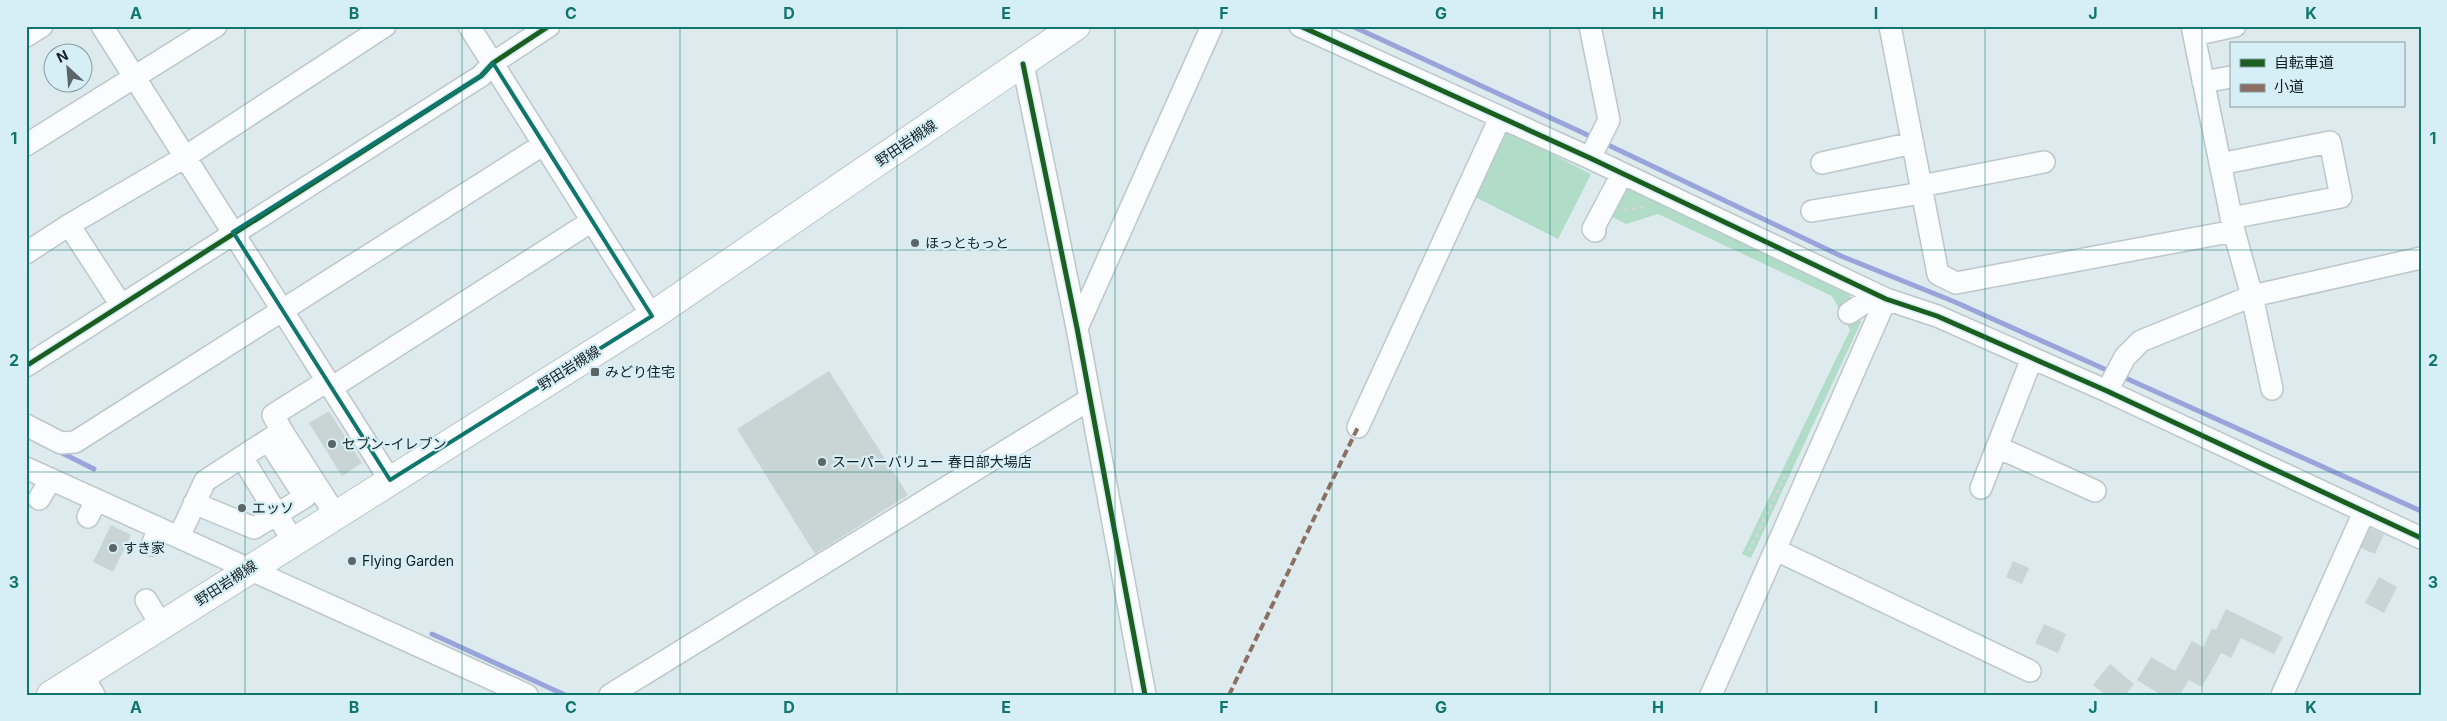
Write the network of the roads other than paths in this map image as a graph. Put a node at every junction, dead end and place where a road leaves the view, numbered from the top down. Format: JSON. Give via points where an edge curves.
{"nodes":[{"id":1,"x":42,"y":26,"type":"edge"},
{"id":2,"x":102,"y":26,"type":"edge"},
{"id":3,"x":216,"y":26,"type":"edge"},
{"id":4,"x":385,"y":26,"type":"edge"},
{"id":5,"x":469,"y":26,"type":"edge"},
{"id":6,"x":549,"y":26,"type":"edge"},
{"id":7,"x":1076,"y":26,"type":"edge"},
{"id":8,"x":1212,"y":26,"type":"edge"},
{"id":9,"x":1300,"y":26,"type":"edge"},
{"id":10,"x":1590,"y":26,"type":"edge"},
{"id":11,"x":1890,"y":26,"type":"edge"},
{"id":12,"x":2235,"y":26,"type":"edge"},
{"id":13,"x":2193,"y":31,"type":"edge"},
{"id":14,"x":26,"y":36,"type":"edge"},
{"id":15,"x":493,"y":63,"type":"junction"},
{"id":16,"x":1023,"y":64,"type":"junction"},
{"id":17,"x":2230,"y":77,"type":"edge"},
{"id":18,"x":135,"y":78,"type":"junction"},
{"id":19,"x":2203,"y":82,"type":"junction"},
{"id":20,"x":1500,"y":118,"type":"junction"},
{"id":21,"x":1913,"y":143,"type":"junction"},
{"id":22,"x":544,"y":144,"type":"junction"},
{"id":23,"x":26,"y":145,"type":"edge"},
{"id":24,"x":185,"y":157,"type":"junction"},
{"id":25,"x":1590,"y":158,"type":"junction"},
{"id":26,"x":1822,"y":162,"type":"dead end"},
{"id":27,"x":2044,"y":162,"type":"dead end"},
{"id":28,"x":2220,"y":164,"type":"junction"},
{"id":29,"x":1622,"y":174,"type":"junction"},
{"id":30,"x":1922,"y":189,"type":"junction"},
{"id":31,"x":1812,"y":210,"type":"dead end"},
{"id":32,"x":592,"y":221,"type":"junction"},
{"id":33,"x":2233,"y":224,"type":"junction"},
{"id":34,"x":69,"y":225,"type":"junction"},
{"id":35,"x":1595,"y":231,"type":"dead end"},
{"id":36,"x":233,"y":232,"type":"junction"},
{"id":37,"x":26,"y":253,"type":"edge"},
{"id":38,"x":2421,"y":258,"type":"edge"},
{"id":39,"x":2252,"y":296,"type":"junction"},
{"id":40,"x":1881,"y":297,"type":"junction"},
{"id":41,"x":121,"y":305,"type":"junction"},
{"id":42,"x":282,"y":310,"type":"junction"},
{"id":43,"x":1849,"y":313,"type":"dead end"},
{"id":44,"x":652,"y":316,"type":"junction"},
{"id":45,"x":1077,"y":328,"type":"junction"},
{"id":46,"x":2032,"y":358,"type":"junction"},
{"id":47,"x":26,"y":366,"type":"edge"},
{"id":48,"x":329,"y":384,"type":"junction"},
{"id":49,"x":2272,"y":389,"type":"dead end"},
{"id":50,"x":2106,"y":391,"type":"junction"},
{"id":51,"x":1090,"y":399,"type":"junction"},
{"id":52,"x":26,"y":425,"type":"edge"},
{"id":53,"x":1358,"y":427,"type":"dead end"},
{"id":54,"x":276,"y":435,"type":"junction"},
{"id":55,"x":1997,"y":447,"type":"junction"},
{"id":56,"x":242,"y":457,"type":"junction"},
{"id":57,"x":26,"y":468,"type":"edge"},
{"id":58,"x":51,"y":479,"type":"junction"},
{"id":59,"x":390,"y":480,"type":"junction"},
{"id":60,"x":1981,"y":488,"type":"dead end"},
{"id":61,"x":2095,"y":491,"type":"dead end"},
{"id":62,"x":39,"y":499,"type":"dead end"},
{"id":63,"x":194,"y":503,"type":"junction"},
{"id":64,"x":2364,"y":512,"type":"junction"},
{"id":65,"x":277,"y":514,"type":"junction"},
{"id":66,"x":335,"y":514,"type":"junction"},
{"id":67,"x":179,"y":537,"type":"junction"},
{"id":68,"x":2421,"y":538,"type":"edge"},
{"id":69,"x":293,"y":541,"type":"junction"},
{"id":70,"x":1776,"y":550,"type":"junction"},
{"id":71,"x":250,"y":568,"type":"junction"},
{"id":72,"x":146,"y":600,"type":"dead end"},
{"id":73,"x":160,"y":625,"type":"junction"},
{"id":74,"x":2030,"y":671,"type":"dead end"},
{"id":75,"x":88,"y":685,"type":"edge"},
{"id":76,"x":51,"y":695,"type":"edge"},
{"id":77,"x":527,"y":695,"type":"edge"},
{"id":78,"x":610,"y":695,"type":"edge"},
{"id":79,"x":1145,"y":695,"type":"edge"},
{"id":80,"x":1711,"y":695,"type":"edge"},
{"id":81,"x":2282,"y":695,"type":"edge"}],
"edges":[{"from":1,"to":14,"type":"street"},
{"from":2,"to":18,"type":"street"},
{"from":3,"to":18,"type":"street"},
{"from":4,"to":24,"type":"street"},
{"from":5,"to":15,"type":"street"},
{"from":6,"to":15,"type":"street"},
{"from":7,"to":16,"type":"main road","name":"野田岩槻線"},
{"from":8,"to":45,"type":"street"},
{"from":9,"to":20,"type":"street"},
{"from":10,"to":25,"type":"street","via":[[1609,120]]},
{"from":11,"to":21,"type":"street"},
{"from":12,"to":13,"type":"street"},
{"from":13,"to":19,"type":"street"},
{"from":15,"to":22,"type":"street"},
{"from":15,"to":36,"type":"street","via":[[481,76]]},
{"from":16,"to":44,"type":"main road","name":"野田岩槻線"},
{"from":16,"to":45,"type":"street"},
{"from":17,"to":19,"type":"street"},
{"from":18,"to":23,"type":"street"},
{"from":18,"to":24,"type":"street"},
{"from":19,"to":28,"type":"street"},
{"from":20,"to":25,"type":"street"},
{"from":20,"to":53,"type":"street"},
{"from":21,"to":26,"type":"street"},
{"from":21,"to":30,"type":"street"},
{"from":22,"to":32,"type":"street"},
{"from":22,"to":42,"type":"street"},
{"from":24,"to":34,"type":"street"},
{"from":24,"to":36,"type":"street"},
{"from":25,"to":29,"type":"street"},
{"from":27,"to":30,"type":"street"},
{"from":28,"to":33,"type":"street"},
{"from":28,"to":33,"type":"street","via":[[2330,142],[2341,197]]},
{"from":29,"to":35,"type":"street","via":[[1593,229]]},
{"from":29,"to":40,"type":"street"},
{"from":30,"to":31,"type":"street"},
{"from":30,"to":33,"type":"street","via":[[1938,274],[1956,283]]},
{"from":32,"to":44,"type":"street"},
{"from":32,"to":48,"type":"street"},
{"from":33,"to":39,"type":"street"},
{"from":34,"to":37,"type":"street"},
{"from":34,"to":41,"type":"street"},
{"from":36,"to":41,"type":"street"},
{"from":36,"to":42,"type":"street"},
{"from":38,"to":39,"type":"street"},
{"from":39,"to":49,"type":"street"},
{"from":39,"to":50,"type":"street","via":[[2141,341],[2125,357]]},
{"from":40,"to":43,"type":"street"},
{"from":40,"to":46,"type":"street","via":[[1937,316]]},
{"from":40,"to":70,"type":"street"},
{"from":41,"to":47,"type":"street"},
{"from":42,"to":48,"type":"street"},
{"from":42,"to":52,"type":"street","via":[[75,442],[61,443]]},
{"from":44,"to":59,"type":"main road","name":"野田岩槻線"},
{"from":45,"to":51,"type":"street"},
{"from":46,"to":50,"type":"street"},
{"from":46,"to":55,"type":"street"},
{"from":48,"to":54,"type":"street","via":[[273,415]]},
{"from":48,"to":59,"type":"street"},
{"from":50,"to":64,"type":"street"},
{"from":51,"to":78,"type":"street"},
{"from":51,"to":79,"type":"street"},
{"from":54,"to":56,"type":"street"},
{"from":54,"to":65,"type":"street","via":[[304,497]]},
{"from":54,"to":66,"type":"street","via":[[305,459]]},
{"from":55,"to":60,"type":"street"},
{"from":55,"to":61,"type":"street"},
{"from":56,"to":63,"type":"street","via":[[204,480]]},
{"from":56,"to":65,"type":"street"},
{"from":57,"to":58,"type":"street"},
{"from":58,"to":62,"type":"street"},
{"from":58,"to":67,"type":"street","via":[[92,508],[156,536]]},
{"from":59,"to":66,"type":"main road","name":"野田岩槻線"},
{"from":63,"to":65,"type":"street","via":[[254,528]]},
{"from":63,"to":67,"type":"street"},
{"from":64,"to":68,"type":"street"},
{"from":64,"to":81,"type":"street"},
{"from":65,"to":69,"type":"street"},
{"from":66,"to":69,"type":"main road","name":"野田岩槻線"},
{"from":67,"to":71,"type":"street"},
{"from":69,"to":71,"type":"main road","name":"野田岩槻線"},
{"from":70,"to":74,"type":"street"},
{"from":70,"to":80,"type":"street"},
{"from":71,"to":73,"type":"main road","name":"野田岩槻線"},
{"from":71,"to":77,"type":"street"},
{"from":72,"to":73,"type":"street"},
{"from":73,"to":75,"type":"main road","name":"野田岩槻線"},
{"from":75,"to":76,"type":"main road","name":"野田岩槻線"}]}
